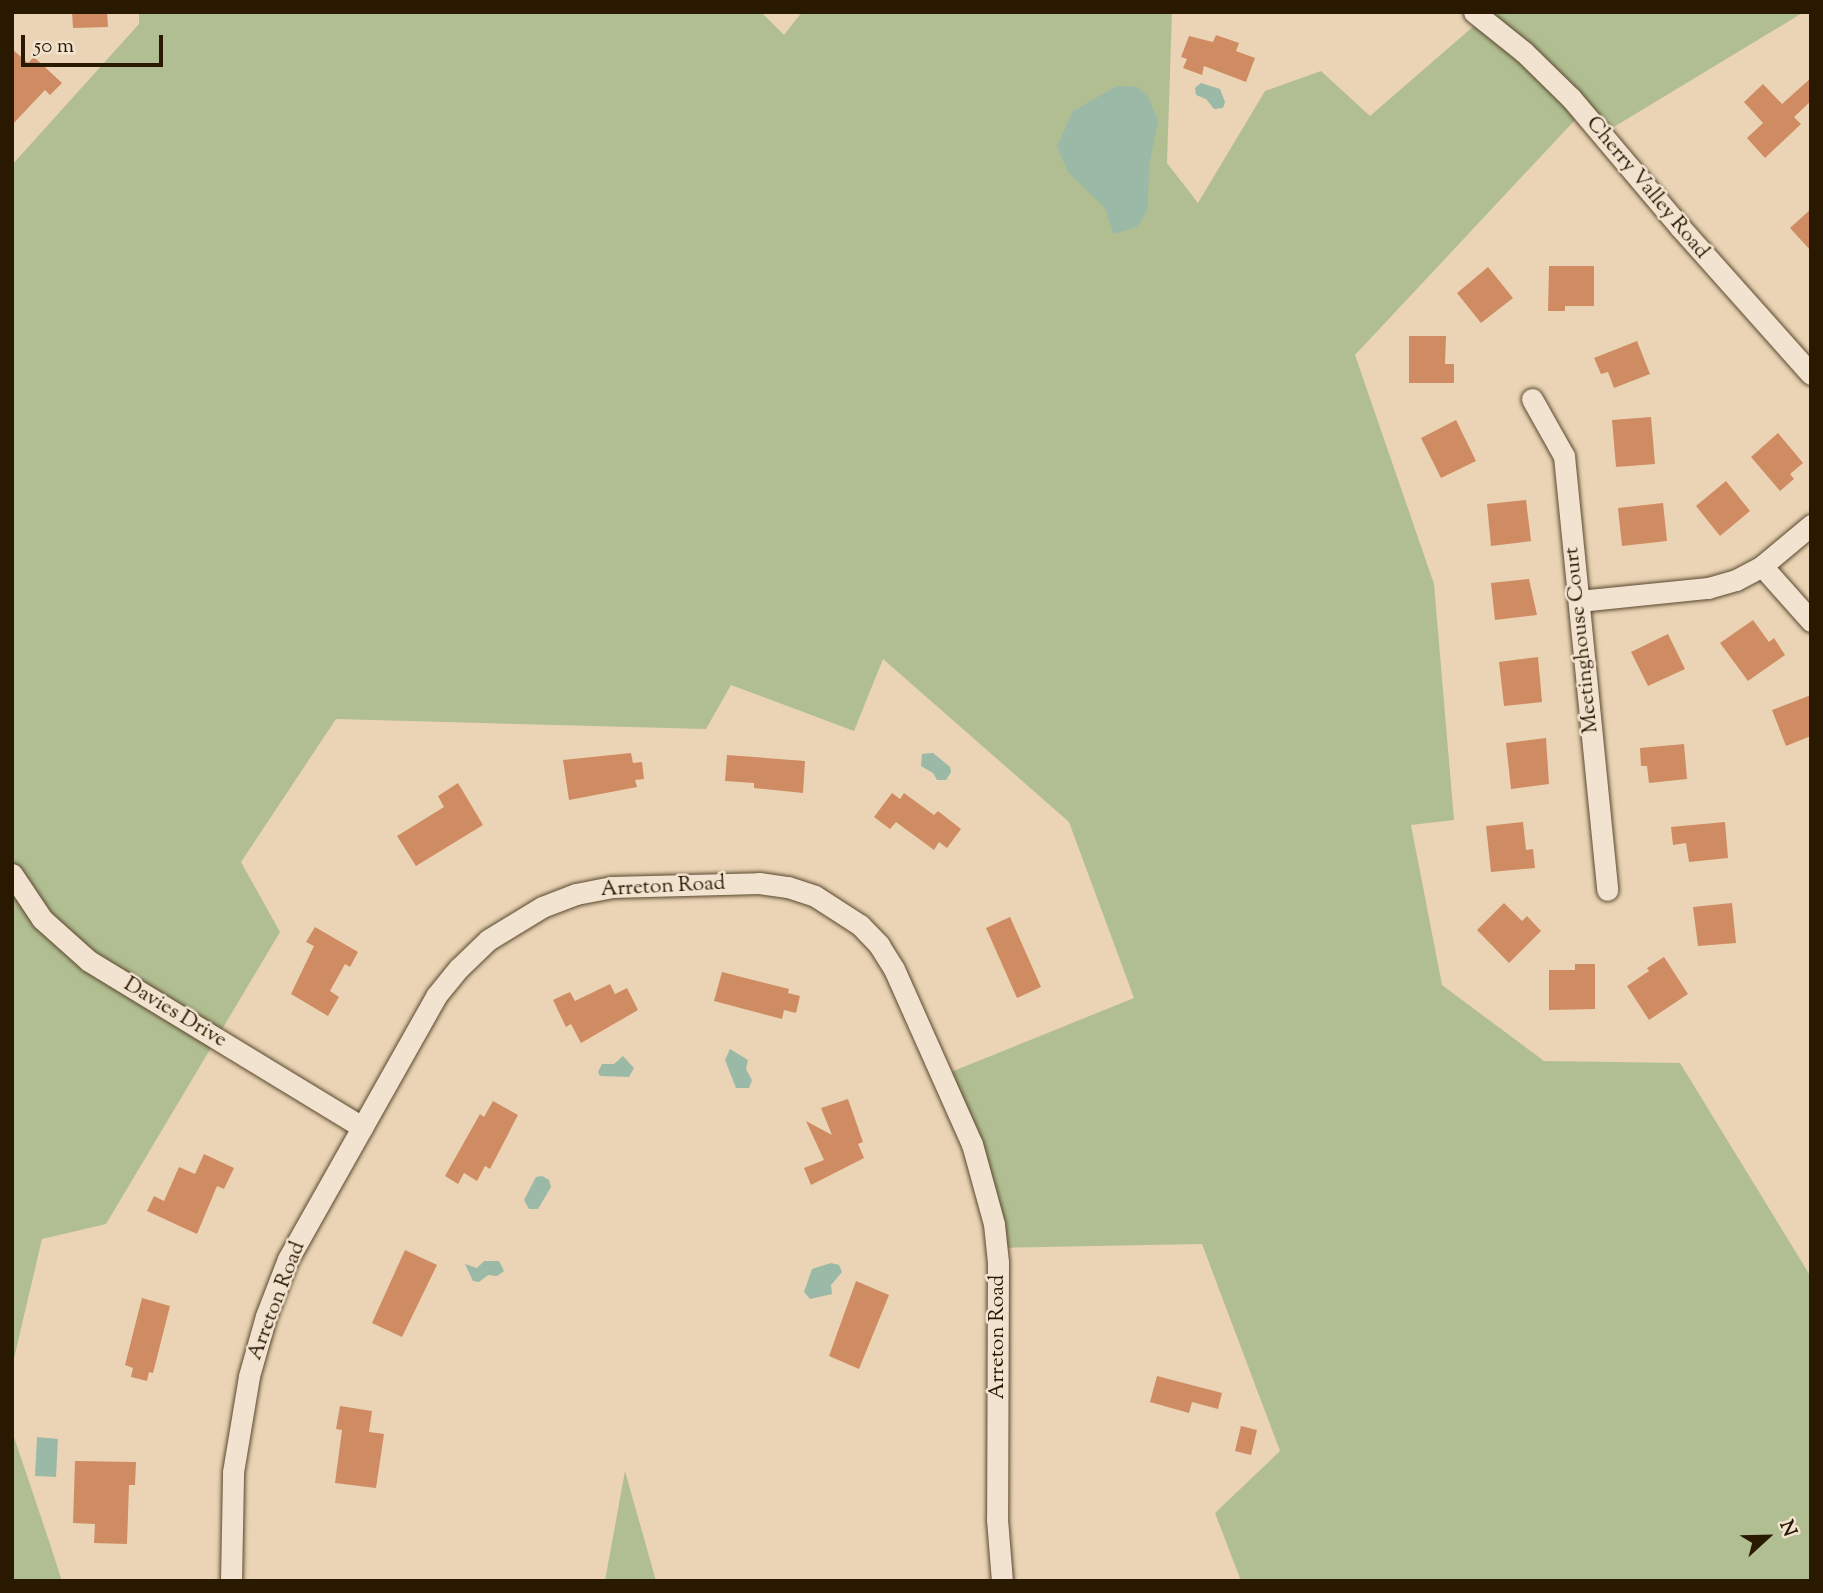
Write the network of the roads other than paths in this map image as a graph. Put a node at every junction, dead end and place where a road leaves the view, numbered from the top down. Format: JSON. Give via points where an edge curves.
{"nodes":[{"id":1,"x":1475,"y":12,"type":"edge"},
{"id":2,"x":1811,"y":374,"type":"edge"},
{"id":3,"x":1532,"y":399,"type":"dead end"},
{"id":4,"x":1811,"y":525,"type":"edge"},
{"id":5,"x":1762,"y":566,"type":"junction"},
{"id":6,"x":1579,"y":601,"type":"junction"},
{"id":7,"x":1811,"y":621,"type":"edge"},
{"id":8,"x":12,"y":874,"type":"edge"},
{"id":9,"x":1606,"y":890,"type":"dead end"},
{"id":10,"x":362,"y":1127,"type":"junction"},
{"id":11,"x":231,"y":1581,"type":"edge"},
{"id":12,"x":1002,"y":1581,"type":"edge"}],
"edges":[{"from":1,"to":2,"type":"street","name":"Cherry Valley Road","via":[[1571,98]]},
{"from":3,"to":6,"type":"street","name":"Meetinghouse Court","via":[[1564,456]]},
{"from":4,"to":5,"type":"street"},
{"from":5,"to":6,"type":"street","via":[[1708,588]]},
{"from":5,"to":7,"type":"street"},
{"from":6,"to":9,"type":"street","name":"Meetinghouse Court"},
{"from":8,"to":10,"type":"street","name":"Davies Drive","via":[[42,919],[89,961]]},
{"from":10,"to":11,"type":"street","name":"Arreton Road","via":[[288,1259],[252,1364],[233,1472]]},
{"from":10,"to":12,"type":"street","name":"Arreton Road","via":[[430,1007],[459,968],[488,940],[542,907],[611,887],[759,883],[788,887],[837,908],[869,935],[894,969],[984,1181],[998,1262],[997,1519]]}]}
